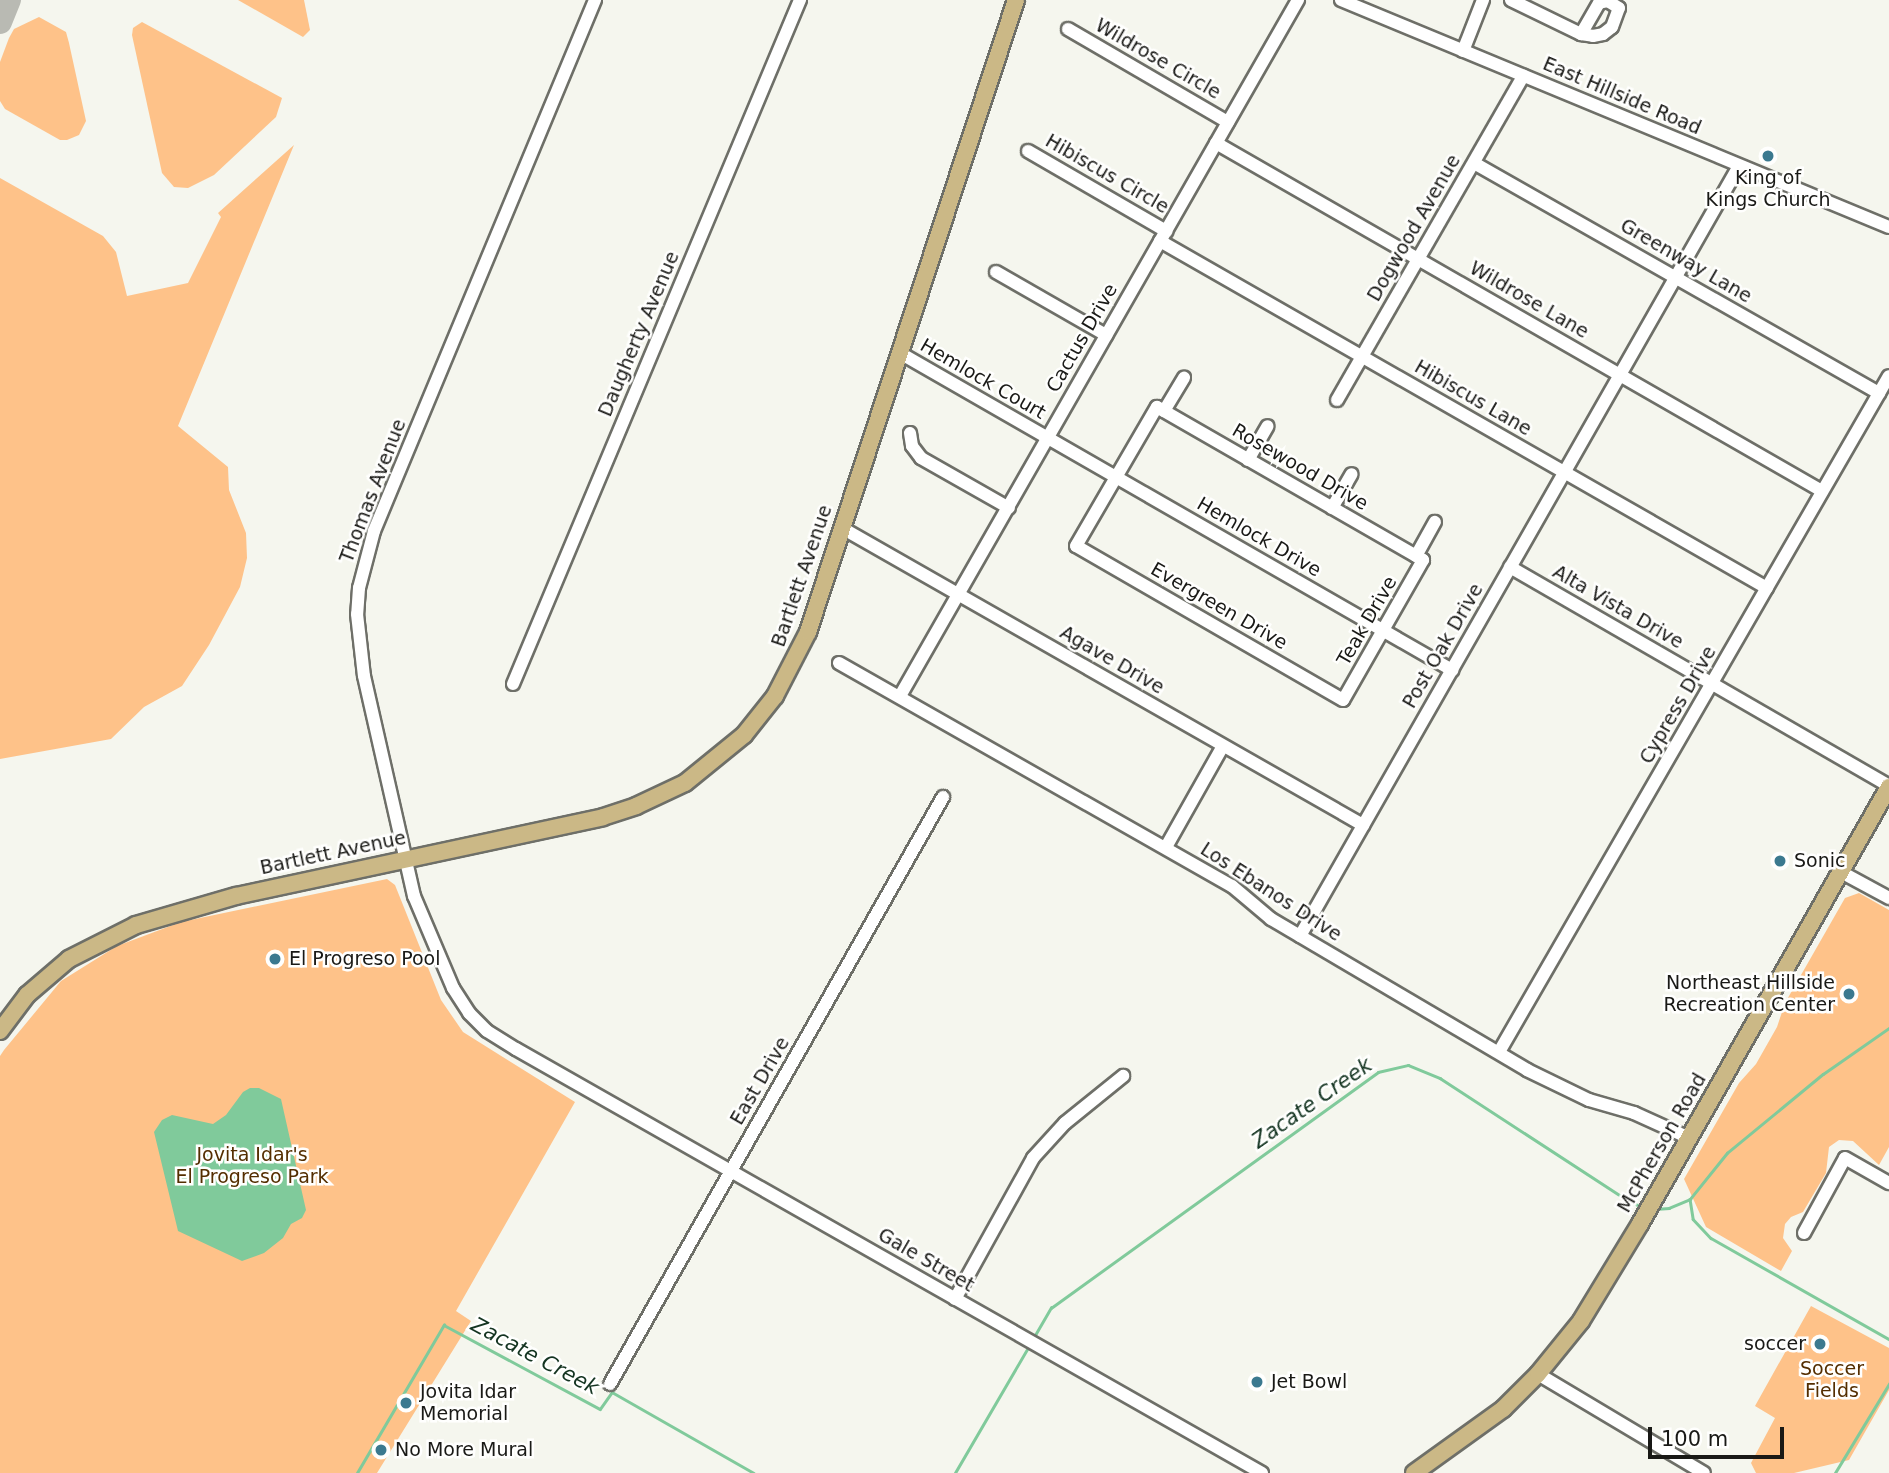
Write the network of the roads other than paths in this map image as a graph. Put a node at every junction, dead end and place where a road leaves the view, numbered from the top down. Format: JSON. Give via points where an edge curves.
{"nodes":[{"id":1,"x":594,"y":0,"type":"edge"},
{"id":2,"x":800,"y":0,"type":"edge"},
{"id":3,"x":1016,"y":0,"type":"edge"},
{"id":4,"x":1298,"y":0,"type":"edge"},
{"id":5,"x":1340,"y":0,"type":"edge"},
{"id":6,"x":1483,"y":0,"type":"edge"},
{"id":7,"x":1511,"y":0,"type":"edge"},
{"id":8,"x":1068,"y":29,"type":"dead end"},
{"id":9,"x":1581,"y":34,"type":"dead end"},
{"id":10,"x":1463,"y":51,"type":"junction"},
{"id":11,"x":1523,"y":76,"type":"junction"},
{"id":12,"x":1228,"y":122,"type":"junction"},
{"id":13,"x":1216,"y":143,"type":"junction"},
{"id":14,"x":1028,"y":151,"type":"dead end"},
{"id":15,"x":1474,"y":163,"type":"junction"},
{"id":16,"x":1739,"y":166,"type":"junction"},
{"id":17,"x":1889,"y":227,"type":"edge"},
{"id":18,"x":1163,"y":236,"type":"junction"},
{"id":19,"x":1419,"y":260,"type":"junction"},
{"id":20,"x":996,"y":272,"type":"dead end"},
{"id":21,"x":1676,"y":277,"type":"junction"},
{"id":22,"x":1106,"y":335,"type":"junction"},
{"id":23,"x":900,"y":353,"type":"junction"},
{"id":24,"x":1363,"y":356,"type":"junction"},
{"id":25,"x":1620,"y":375,"type":"junction"},
{"id":26,"x":1889,"y":376,"type":"edge"},
{"id":27,"x":1184,"y":378,"type":"dead end"},
{"id":28,"x":1879,"y":393,"type":"junction"},
{"id":29,"x":1337,"y":400,"type":"dead end"},
{"id":30,"x":1160,"y":409,"type":"junction"},
{"id":31,"x":1268,"y":426,"type":"dead end"},
{"id":32,"x":910,"y":433,"type":"dead end"},
{"id":33,"x":1047,"y":438,"type":"junction"},
{"id":34,"x":1248,"y":460,"type":"junction"},
{"id":35,"x":1565,"y":472,"type":"junction"},
{"id":36,"x":1352,"y":474,"type":"dead end"},
{"id":37,"x":1116,"y":477,"type":"junction"},
{"id":38,"x":1822,"y":491,"type":"junction"},
{"id":39,"x":1009,"y":508,"type":"junction"},
{"id":40,"x":1332,"y":508,"type":"junction"},
{"id":41,"x":1435,"y":522,"type":"dead end"},
{"id":42,"x":842,"y":528,"type":"junction"},
{"id":43,"x":1420,"y":558,"type":"junction"},
{"id":44,"x":1510,"y":567,"type":"junction"},
{"id":45,"x":1767,"y":588,"type":"junction"},
{"id":46,"x":958,"y":593,"type":"junction"},
{"id":47,"x":1384,"y":631,"type":"junction"},
{"id":48,"x":839,"y":663,"type":"dead end"},
{"id":49,"x":1452,"y":670,"type":"junction"},
{"id":50,"x":513,"y":684,"type":"dead end"},
{"id":51,"x":1713,"y":684,"type":"junction"},
{"id":52,"x":900,"y":696,"type":"junction"},
{"id":53,"x":1343,"y":700,"type":"joint"},
{"id":54,"x":1223,"y":746,"type":"junction"},
{"id":55,"x":1889,"y":786,"type":"edge"},
{"id":56,"x":943,"y":797,"type":"dead end"},
{"id":57,"x":1363,"y":825,"type":"junction"},
{"id":58,"x":1166,"y":847,"type":"junction"},
{"id":59,"x":406,"y":858,"type":"junction"},
{"id":60,"x":1841,"y":872,"type":"junction"},
{"id":61,"x":1889,"y":898,"type":"edge"},
{"id":62,"x":1300,"y":936,"type":"junction"},
{"id":63,"x":0,"y":1031,"type":"edge"},
{"id":64,"x":1499,"y":1052,"type":"junction"},
{"id":65,"x":1123,"y":1076,"type":"dead end"},
{"id":66,"x":572,"y":1080,"type":"joint"},
{"id":67,"x":1689,"y":1138,"type":"junction"},
{"id":68,"x":731,"y":1171,"type":"junction"},
{"id":69,"x":1889,"y":1183,"type":"edge"},
{"id":70,"x":1804,"y":1233,"type":"dead end"},
{"id":71,"x":956,"y":1299,"type":"junction"},
{"id":72,"x":1538,"y":1374,"type":"junction"},
{"id":73,"x":610,"y":1384,"type":"dead end"},
{"id":74,"x":1262,"y":1473,"type":"edge"},
{"id":75,"x":1414,"y":1473,"type":"edge"},
{"id":76,"x":1704,"y":1473,"type":"edge"}],
"edges":[{"from":1,"to":59,"type":"street","name":"Thomas Avenue","via":[[365,559],[357,614],[359,645]]},
{"from":2,"to":50,"type":"street","name":"Daugherty Avenue"},
{"from":3,"to":23,"type":"main road","name":"Bartlett Avenue"},
{"from":4,"to":12,"type":"street","name":"Cactus Drive"},
{"from":5,"to":10,"type":"street","name":"East Hillside Road"},
{"from":6,"to":10,"type":"street"},
{"from":7,"to":9,"type":"street"},
{"from":8,"to":12,"type":"street","name":"Wildrose Circle"},
{"from":10,"to":11,"type":"street","name":"East Hillside Road"},
{"from":11,"to":15,"type":"street","name":"Dogwood Avenue"},
{"from":11,"to":16,"type":"street","name":"East Hillside Road"},
{"from":12,"to":13,"type":"street","name":"Cactus Drive"},
{"from":13,"to":18,"type":"street","name":"Cactus Drive"},
{"from":13,"to":19,"type":"street","name":"Wildrose Lane"},
{"from":14,"to":18,"type":"street","name":"Hibiscus Circle"},
{"from":15,"to":19,"type":"street","name":"Dogwood Avenue"},
{"from":15,"to":21,"type":"street","name":"Greenway Lane"},
{"from":16,"to":17,"type":"street","name":"East Hillside Road"},
{"from":16,"to":21,"type":"street","name":"Post Oak Drive"},
{"from":18,"to":22,"type":"street","name":"Cactus Drive"},
{"from":18,"to":24,"type":"street","name":"Hibiscus Lane"},
{"from":19,"to":24,"type":"street","name":"Dogwood Avenue"},
{"from":19,"to":25,"type":"street","name":"Wildrose Lane"},
{"from":20,"to":22,"type":"street"},
{"from":21,"to":25,"type":"street","name":"Post Oak Drive"},
{"from":21,"to":28,"type":"street","name":"Greenway Lane"},
{"from":22,"to":33,"type":"street","name":"Cactus Drive"},
{"from":23,"to":33,"type":"street","name":"Hemlock Court"},
{"from":23,"to":42,"type":"main road","name":"Bartlett Avenue"},
{"from":24,"to":29,"type":"street","name":"Dogwood Avenue"},
{"from":24,"to":35,"type":"street","name":"Hibiscus Lane"},
{"from":25,"to":35,"type":"street","name":"Post Oak Drive"},
{"from":25,"to":38,"type":"street","name":"Wildrose Lane"},
{"from":26,"to":28,"type":"street","name":"Cypress Drive"},
{"from":27,"to":30,"type":"street"},
{"from":28,"to":38,"type":"street","name":"Cypress Drive"},
{"from":30,"to":34,"type":"street","name":"Rosewood Drive"},
{"from":30,"to":37,"type":"street"},
{"from":31,"to":34,"type":"street"},
{"from":32,"to":39,"type":"street","via":[[921,458]]},
{"from":33,"to":37,"type":"street","name":"Hemlock Drive"},
{"from":33,"to":39,"type":"street","name":"Cactus Drive"},
{"from":34,"to":40,"type":"street","name":"Rosewood Drive"},
{"from":35,"to":44,"type":"street","name":"Post Oak Drive"},
{"from":35,"to":45,"type":"street","name":"Hibiscus Lane"},
{"from":36,"to":40,"type":"street"},
{"from":37,"to":47,"type":"street","name":"Hemlock Drive"},
{"from":37,"to":53,"type":"street","name":"Evergreen Drive","via":[[1076,546]]},
{"from":38,"to":45,"type":"street","name":"Cypress Drive"},
{"from":39,"to":46,"type":"street","name":"Cactus Drive"},
{"from":40,"to":43,"type":"street","name":"Rosewood Drive"},
{"from":41,"to":43,"type":"street","name":"Teak Drive"},
{"from":42,"to":46,"type":"street","name":"Agave Drive"},
{"from":42,"to":59,"type":"main road","name":"Bartlett Avenue","via":[[792,667],[758,720],[725,753],[685,783],[603,817]]},
{"from":43,"to":47,"type":"street","name":"Teak Drive"},
{"from":44,"to":49,"type":"street","name":"Post Oak Drive"},
{"from":44,"to":51,"type":"street","name":"Alta Vista Drive"},
{"from":45,"to":51,"type":"street","name":"Cypress Drive"},
{"from":46,"to":52,"type":"street","name":"Cactus Drive"},
{"from":46,"to":54,"type":"street","name":"Agave Drive"},
{"from":47,"to":49,"type":"street","name":"Hemlock Drive"},
{"from":47,"to":53,"type":"street","name":"Teak Drive"},
{"from":48,"to":52,"type":"street","name":"Los Ebanos Drive"},
{"from":49,"to":57,"type":"street","name":"Post Oak Drive"},
{"from":51,"to":55,"type":"street","name":"Alta Vista Drive"},
{"from":51,"to":64,"type":"street","name":"Cypress Drive"},
{"from":52,"to":58,"type":"street","name":"Los Ebanos Drive"},
{"from":54,"to":57,"type":"street","name":"Agave Drive"},
{"from":54,"to":58,"type":"street"},
{"from":55,"to":60,"type":"main road","name":"McPherson Road"},
{"from":56,"to":68,"type":"street","name":"East Drive"},
{"from":57,"to":62,"type":"street","name":"Post Oak Drive"},
{"from":58,"to":62,"type":"street","name":"Los Ebanos Drive","via":[[1232,886]]},
{"from":59,"to":63,"type":"main road","name":"Bartlett Avenue","via":[[236,896],[136,925],[69,959],[27,995]]},
{"from":59,"to":66,"type":"street","name":"Thomas Avenue","via":[[414,896],[453,988],[469,1013],[486,1031]]},
{"from":60,"to":61,"type":"street"},
{"from":60,"to":67,"type":"main road","name":"McPherson Road"},
{"from":62,"to":64,"type":"street","name":"Los Ebanos Drive"},
{"from":64,"to":67,"type":"street","name":"Los Ebanos Drive","via":[[1588,1100]]},
{"from":65,"to":71,"type":"street","via":[[1065,1123],[1033,1158]]},
{"from":66,"to":68,"type":"street","name":"Gale Street"},
{"from":67,"to":72,"type":"main road","name":"McPherson Road","via":[[1581,1321]]},
{"from":68,"to":71,"type":"street","name":"Gale Street"},
{"from":68,"to":73,"type":"street","name":"East Drive"},
{"from":69,"to":70,"type":"street","via":[[1845,1158]]},
{"from":71,"to":74,"type":"street","name":"Gale Street"},
{"from":72,"to":75,"type":"main road","name":"McPherson Road","via":[[1478,1430]]},
{"from":72,"to":76,"type":"street"}]}
